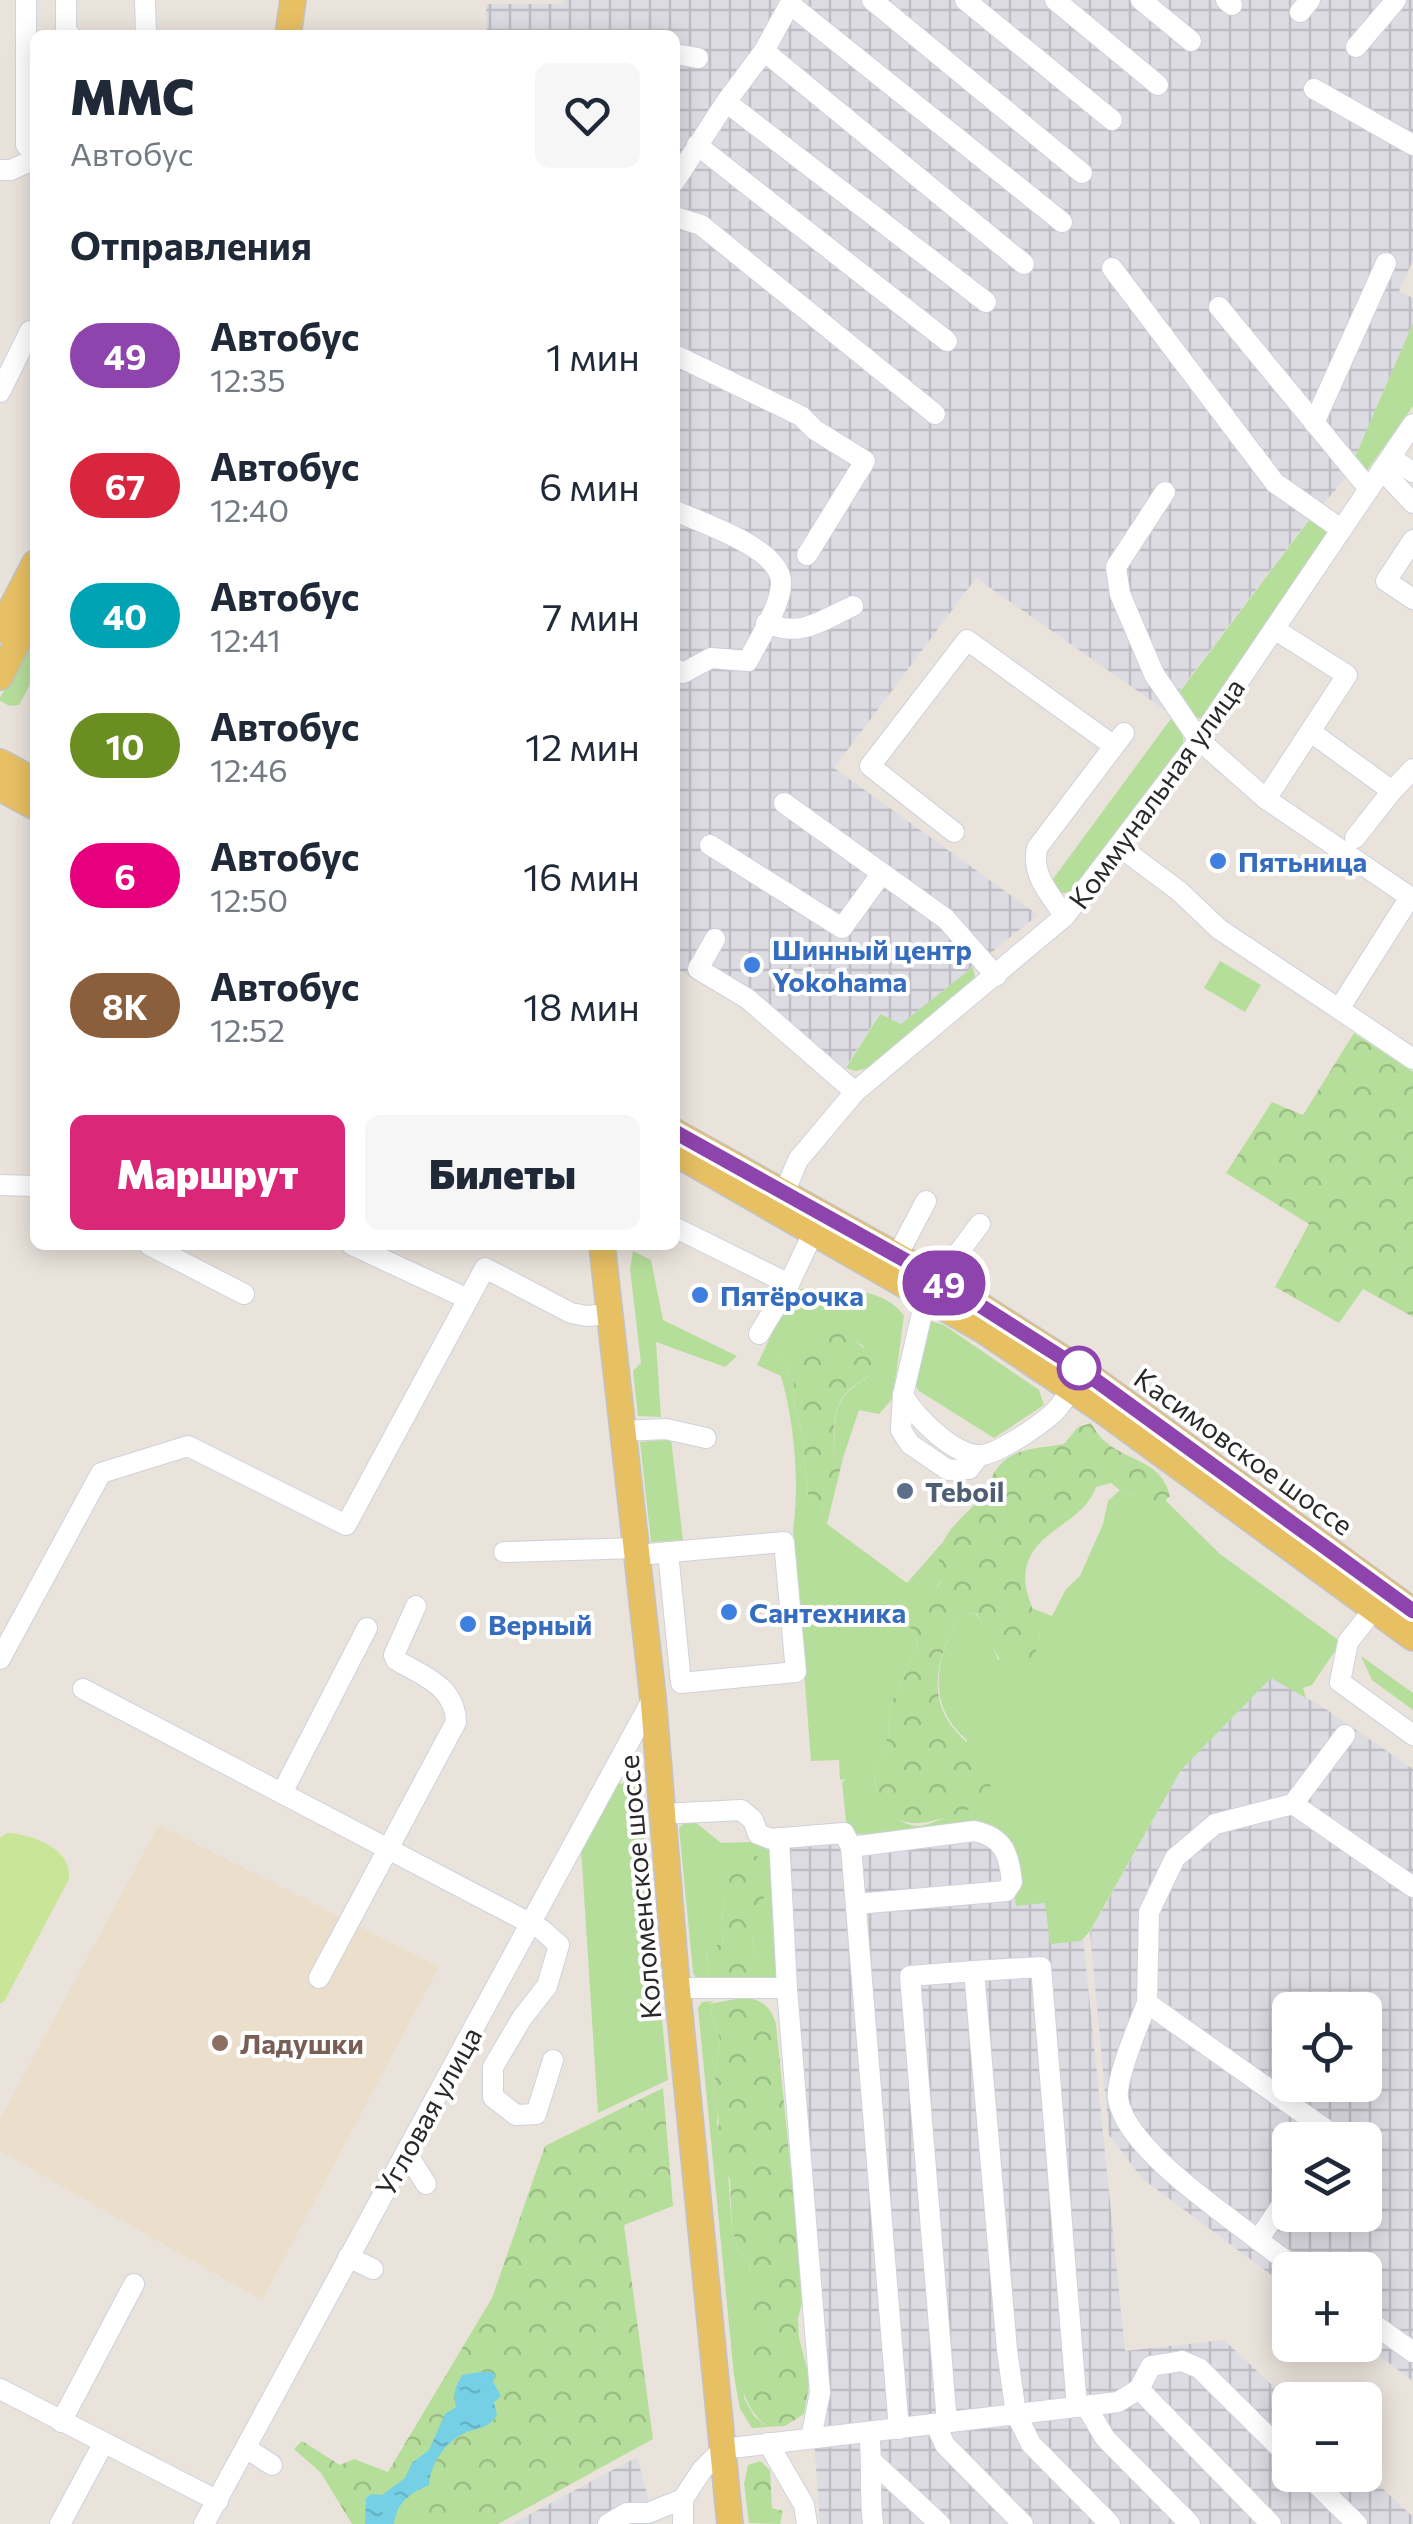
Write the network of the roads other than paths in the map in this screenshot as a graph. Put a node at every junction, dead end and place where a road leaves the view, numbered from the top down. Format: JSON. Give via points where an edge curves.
{"nodes":[{"id":1,"x":26,"y":0,"type":"edge"},
{"id":2,"x":66,"y":0,"type":"edge"},
{"id":3,"x":146,"y":0,"type":"edge"},
{"id":4,"x":293,"y":0,"type":"edge"},
{"id":5,"x":872,"y":0,"type":"edge"},
{"id":6,"x":965,"y":0,"type":"edge"},
{"id":7,"x":1055,"y":0,"type":"edge"},
{"id":8,"x":1140,"y":0,"type":"edge"},
{"id":9,"x":1396,"y":0,"type":"edge"},
{"id":10,"x":791,"y":2,"type":"edge"},
{"id":11,"x":66,"y":30,"type":"edge"},
{"id":12,"x":146,"y":30,"type":"edge"},
{"id":13,"x":289,"y":30,"type":"edge"},
{"id":14,"x":1191,"y":41,"type":"dead end"},
{"id":15,"x":1356,"y":47,"type":"dead end"},
{"id":16,"x":764,"y":51,"type":"junction"},
{"id":17,"x":680,"y":55,"type":"edge"},
{"id":18,"x":698,"y":58,"type":"dead end"},
{"id":19,"x":1158,"y":85,"type":"dead end"},
{"id":20,"x":1314,"y":90,"type":"dead end"},
{"id":21,"x":726,"y":102,"type":"junction"},
{"id":22,"x":1112,"y":120,"type":"dead end"},
{"id":23,"x":697,"y":145,"type":"junction"},
{"id":24,"x":1413,"y":145,"type":"edge"},
{"id":25,"x":30,"y":151,"type":"edge"},
{"id":26,"x":30,"y":160,"type":"edge"},
{"id":27,"x":4,"y":173,"type":"edge"},
{"id":28,"x":680,"y":173,"type":"edge"},
{"id":29,"x":1082,"y":173,"type":"dead end"},
{"id":30,"x":680,"y":219,"type":"edge"},
{"id":31,"x":1062,"y":222,"type":"dead end"},
{"id":32,"x":1386,"y":263,"type":"dead end"},
{"id":33,"x":1024,"y":264,"type":"dead end"},
{"id":34,"x":1112,"y":268,"type":"dead end"},
{"id":35,"x":986,"y":302,"type":"dead end"},
{"id":36,"x":1219,"y":307,"type":"dead end"},
{"id":37,"x":30,"y":331,"type":"dead end"},
{"id":38,"x":947,"y":340,"type":"dead end"},
{"id":39,"x":680,"y":357,"type":"edge"},
{"id":40,"x":0,"y":392,"type":"edge"},
{"id":41,"x":936,"y":414,"type":"dead end"},
{"id":42,"x":1314,"y":423,"type":"junction"},
{"id":43,"x":1412,"y":429,"type":"edge"},
{"id":44,"x":1386,"y":464,"type":"junction"},
{"id":45,"x":1413,"y":472,"type":"edge"},
{"id":46,"x":1369,"y":489,"type":"junction"},
{"id":47,"x":1165,"y":492,"type":"dead end"},
{"id":48,"x":1413,"y":503,"type":"edge"},
{"id":49,"x":680,"y":512,"type":"edge"},
{"id":50,"x":1341,"y":529,"type":"junction"},
{"id":51,"x":1413,"y":540,"type":"edge"},
{"id":52,"x":807,"y":556,"type":"dead end"},
{"id":53,"x":30,"y":573,"type":"edge"},
{"id":54,"x":1413,"y":599,"type":"edge"},
{"id":55,"x":853,"y":606,"type":"dead end"},
{"id":56,"x":30,"y":617,"type":"edge"},
{"id":57,"x":766,"y":623,"type":"junction"},
{"id":58,"x":0,"y":630,"type":"edge"},
{"id":59,"x":1274,"y":630,"type":"junction"},
{"id":60,"x":680,"y":672,"type":"edge"},
{"id":61,"x":0,"y":677,"type":"edge"},
{"id":62,"x":1311,"y":732,"type":"junction"},
{"id":63,"x":1199,"y":740,"type":"junction"},
{"id":64,"x":0,"y":762,"type":"edge"},
{"id":65,"x":1413,"y":769,"type":"edge"},
{"id":66,"x":30,"y":778,"type":"edge"},
{"id":67,"x":0,"y":788,"type":"edge"},
{"id":68,"x":1392,"y":791,"type":"junction"},
{"id":69,"x":1266,"y":799,"type":"junction"},
{"id":70,"x":784,"y":803,"type":"dead end"},
{"id":71,"x":30,"y":804,"type":"edge"},
{"id":72,"x":954,"y":832,"type":"dead end"},
{"id":73,"x":1355,"y":838,"type":"dead end"},
{"id":74,"x":710,"y":845,"type":"dead end"},
{"id":75,"x":1120,"y":847,"type":"junction"},
{"id":76,"x":882,"y":873,"type":"junction"},
{"id":77,"x":1412,"y":898,"type":"edge"},
{"id":78,"x":1065,"y":916,"type":"junction"},
{"id":79,"x":715,"y":939,"type":"dead end"},
{"id":80,"x":996,"y":976,"type":"junction"},
{"id":81,"x":1340,"y":1009,"type":"junction"},
{"id":82,"x":1413,"y":1059,"type":"edge"},
{"id":83,"x":855,"y":1092,"type":"junction"},
{"id":84,"x":680,"y":1151,"type":"edge"},
{"id":85,"x":30,"y":1182,"type":"edge"},
{"id":86,"x":0,"y":1184,"type":"edge"},
{"id":87,"x":781,"y":1201,"type":"junction"},
{"id":88,"x":926,"y":1202,"type":"dead end"},
{"id":89,"x":980,"y":1224,"type":"dead end"},
{"id":90,"x":680,"y":1230,"type":"edge"},
{"id":91,"x":814,"y":1231,"type":"junction"},
{"id":92,"x":159,"y":1250,"type":"edge"},
{"id":93,"x":363,"y":1250,"type":"edge"},
{"id":94,"x":603,"y":1250,"type":"edge"},
{"id":95,"x":898,"y":1256,"type":"junction"},
{"id":96,"x":789,"y":1284,"type":"junction"},
{"id":97,"x":931,"y":1287,"type":"junction"},
{"id":98,"x":244,"y":1294,"type":"dead end"},
{"id":99,"x":468,"y":1299,"type":"junction"},
{"id":100,"x":609,"y":1314,"type":"junction"},
{"id":101,"x":759,"y":1334,"type":"dead end"},
{"id":102,"x":1077,"y":1380,"type":"junction"},
{"id":103,"x":623,"y":1432,"type":"junction"},
{"id":104,"x":706,"y":1438,"type":"dead end"},
{"id":105,"x":504,"y":1552,"type":"dead end"},
{"id":106,"x":637,"y":1552,"type":"junction"},
{"id":107,"x":668,"y":1552,"type":"junction"},
{"id":108,"x":416,"y":1606,"type":"dead end"},
{"id":109,"x":1374,"y":1609,"type":"junction"},
{"id":110,"x":1413,"y":1611,"type":"edge"},
{"id":111,"x":367,"y":1628,"type":"dead end"},
{"id":112,"x":1413,"y":1638,"type":"edge"},
{"id":113,"x":0,"y":1659,"type":"edge"},
{"id":114,"x":83,"y":1689,"type":"dead end"},
{"id":115,"x":652,"y":1698,"type":"junction"},
{"id":116,"x":1346,"y":1735,"type":"dead end"},
{"id":117,"x":1413,"y":1735,"type":"edge"},
{"id":118,"x":282,"y":1793,"type":"junction"},
{"id":119,"x":1293,"y":1804,"type":"junction"},
{"id":120,"x":662,"y":1814,"type":"junction"},
{"id":121,"x":779,"y":1838,"type":"junction"},
{"id":122,"x":851,"y":1846,"type":"junction"},
{"id":123,"x":388,"y":1849,"type":"junction"},
{"id":124,"x":1413,"y":1887,"type":"edge"},
{"id":125,"x":856,"y":1904,"type":"junction"},
{"id":126,"x":530,"y":1925,"type":"junction"},
{"id":127,"x":974,"y":1971,"type":"junction"},
{"id":128,"x":319,"y":1978,"type":"dead end"},
{"id":129,"x":678,"y":1988,"type":"junction"},
{"id":130,"x":787,"y":1988,"type":"junction"},
{"id":131,"x":1147,"y":2003,"type":"junction"},
{"id":132,"x":554,"y":2060,"type":"dead end"},
{"id":133,"x":1315,"y":2122,"type":"edge"},
{"id":134,"x":406,"y":2152,"type":"junction"},
{"id":135,"x":426,"y":2184,"type":"dead end"},
{"id":136,"x":1272,"y":2219,"type":"edge"},
{"id":137,"x":1258,"y":2240,"type":"junction"},
{"id":138,"x":1274,"y":2252,"type":"edge"},
{"id":139,"x":348,"y":2257,"type":"junction"},
{"id":140,"x":374,"y":2269,"type":"dead end"},
{"id":141,"x":134,"y":2284,"type":"dead end"},
{"id":142,"x":1382,"y":2330,"type":"edge"},
{"id":143,"x":1413,"y":2352,"type":"edge"},
{"id":144,"x":0,"y":2389,"type":"edge"},
{"id":145,"x":1139,"y":2389,"type":"junction"},
{"id":146,"x":1081,"y":2406,"type":"junction"},
{"id":147,"x":1016,"y":2414,"type":"junction"},
{"id":148,"x":61,"y":2422,"type":"junction"},
{"id":149,"x":942,"y":2424,"type":"junction"},
{"id":150,"x":899,"y":2428,"type":"junction"},
{"id":151,"x":869,"y":2432,"type":"junction"},
{"id":152,"x":811,"y":2438,"type":"junction"},
{"id":153,"x":1272,"y":2440,"type":"edge"},
{"id":154,"x":103,"y":2444,"type":"junction"},
{"id":155,"x":768,"y":2444,"type":"junction"},
{"id":156,"x":246,"y":2448,"type":"junction"},
{"id":157,"x":723,"y":2449,"type":"junction"},
{"id":158,"x":873,"y":2462,"type":"junction"},
{"id":159,"x":272,"y":2464,"type":"dead end"},
{"id":160,"x":1324,"y":2492,"type":"edge"},
{"id":161,"x":683,"y":2499,"type":"junction"},
{"id":162,"x":218,"y":2501,"type":"junction"},
{"id":163,"x":60,"y":2524,"type":"edge"},
{"id":164,"x":204,"y":2524,"type":"edge"},
{"id":165,"x":608,"y":2524,"type":"edge"},
{"id":166,"x":683,"y":2524,"type":"edge"},
{"id":167,"x":730,"y":2524,"type":"edge"},
{"id":168,"x":807,"y":2524,"type":"edge"},
{"id":169,"x":873,"y":2524,"type":"edge"},
{"id":170,"x":940,"y":2524,"type":"edge"},
{"id":171,"x":1023,"y":2524,"type":"edge"},
{"id":172,"x":1110,"y":2524,"type":"edge"},
{"id":173,"x":1190,"y":2524,"type":"edge"},
{"id":174,"x":1271,"y":2524,"type":"edge"},
{"id":175,"x":1356,"y":2524,"type":"edge"}],
"edges":[{"from":1,"to":25,"type":"street"},
{"from":2,"to":11,"type":"street"},
{"from":3,"to":12,"type":"street"},
{"from":4,"to":13,"type":"main road"},
{"from":5,"to":29,"type":"street"},
{"from":6,"to":22,"type":"street"},
{"from":7,"to":19,"type":"street"},
{"from":8,"to":14,"type":"street"},
{"from":9,"to":15,"type":"street"},
{"from":10,"to":16,"type":"street"},
{"from":10,"to":31,"type":"street"},
{"from":16,"to":21,"type":"street"},
{"from":16,"to":33,"type":"street"},
{"from":17,"to":18,"type":"street"},
{"from":20,"to":24,"type":"street"},
{"from":21,"to":23,"type":"street"},
{"from":21,"to":35,"type":"street"},
{"from":23,"to":28,"type":"street"},
{"from":23,"to":38,"type":"street"},
{"from":26,"to":27,"type":"street"},
{"from":30,"to":41,"type":"street","via":[[701,225]]},
{"from":32,"to":42,"type":"street"},
{"from":34,"to":50,"type":"street","via":[[1275,483]]},
{"from":36,"to":42,"type":"street"},
{"from":37,"to":40,"type":"street"},
{"from":39,"to":52,"type":"street","via":[[801,416],[865,461]]},
{"from":42,"to":46,"type":"street"},
{"from":43,"to":44,"type":"street","name":"Коммунальная улица"},
{"from":44,"to":45,"type":"street"},
{"from":44,"to":46,"type":"street","name":"Коммунальная улица"},
{"from":44,"to":48,"type":"street"},
{"from":46,"to":50,"type":"street","name":"Коммунальная улица"},
{"from":47,"to":63,"type":"street","via":[[1116,567],[1120,594],[1154,674]]},
{"from":49,"to":57,"type":"street","via":[[752,546],[776,565],[780,595]]},
{"from":50,"to":59,"type":"street","name":"Коммунальная улица"},
{"from":51,"to":54,"type":"street","via":[[1386,581]]},
{"from":53,"to":58,"type":"main road"},
{"from":55,"to":57,"type":"street","via":[[802,630]]},
{"from":56,"to":61,"type":"main road"},
{"from":57,"to":60,"type":"street","via":[[748,662],[711,658]]},
{"from":59,"to":62,"type":"street","via":[[1347,675]]},
{"from":59,"to":63,"type":"street","name":"Коммунальная улица"},
{"from":62,"to":68,"type":"street"},
{"from":62,"to":69,"type":"street"},
{"from":63,"to":69,"type":"street"},
{"from":63,"to":75,"type":"street","name":"Коммунальная улица"},
{"from":64,"to":66,"type":"main road"},
{"from":65,"to":68,"type":"street"},
{"from":67,"to":71,"type":"main road"},
{"from":68,"to":73,"type":"street"},
{"from":69,"to":77,"type":"street"},
{"from":70,"to":76,"type":"street"},
{"from":72,"to":78,"type":"street","via":[[870,766],[967,640],[1119,739],[1034,860]]},
{"from":74,"to":76,"type":"street","via":[[842,928]]},
{"from":75,"to":78,"type":"street","name":"Коммунальная улица"},
{"from":75,"to":81,"type":"street","via":[[1219,929]]},
{"from":76,"to":80,"type":"street","via":[[946,918]]},
{"from":77,"to":81,"type":"street"},
{"from":78,"to":80,"type":"street","name":"Коммунальная улица","via":[[1021,941]]},
{"from":79,"to":83,"type":"street","via":[[698,969],[748,999]]},
{"from":80,"to":83,"type":"street","name":"Коммунальная улица"},
{"from":81,"to":82,"type":"street"},
{"from":83,"to":87,"type":"street","name":"Коммунальная улица","via":[[798,1160]]},
{"from":84,"to":87,"type":"main road","name":"Касимовское шоссе"},
{"from":85,"to":86,"type":"street"},
{"from":87,"to":91,"type":"main road","name":"Касимовское шоссе"},
{"from":87,"to":95,"type":"main road","name":"Касимовское шоссе"},
{"from":88,"to":95,"type":"street"},
{"from":89,"to":97,"type":"street"},
{"from":90,"to":96,"type":"street"},
{"from":91,"to":96,"type":"street"},
{"from":91,"to":97,"type":"main road","name":"Касимовское шоссе"},
{"from":92,"to":98,"type":"street"},
{"from":93,"to":99,"type":"street"},
{"from":94,"to":100,"type":"main road","name":"Коломенское шоссе"},
{"from":95,"to":97,"type":"main road","name":"Касимовское шоссе"},
{"from":96,"to":101,"type":"street"},
{"from":97,"to":102,"type":"main road","name":"Касимовское шоссе"},
{"from":97,"to":102,"type":"street","via":[[902,1395],[930,1429],[967,1453],[994,1452],[1052,1414]]},
{"from":99,"to":100,"type":"street","via":[[485,1268],[571,1312]]},
{"from":99,"to":113,"type":"street","via":[[346,1525],[188,1446],[101,1474]]},
{"from":100,"to":103,"type":"main road","name":"Коломенское шоссе"},
{"from":102,"to":109,"type":"main road","name":"Касимовское шоссе"},
{"from":102,"to":110,"type":"main road","name":"Касимовское шоссе"},
{"from":103,"to":104,"type":"street","via":[[666,1428]]},
{"from":103,"to":106,"type":"main road","name":"Коломенское шоссе"},
{"from":105,"to":106,"type":"street"},
{"from":106,"to":107,"type":"street"},
{"from":106,"to":115,"type":"main road","name":"Коломенское шоссе"},
{"from":107,"to":107,"type":"street","via":[[784,1542],[796,1672],[681,1683]]},
{"from":108,"to":123,"type":"street","via":[[396,1660],[448,1692],[456,1722]]},
{"from":109,"to":112,"type":"main road","name":"Касимовское шоссе"},
{"from":109,"to":117,"type":"street","via":[[1348,1642],[1340,1682]]},
{"from":111,"to":118,"type":"street"},
{"from":114,"to":118,"type":"street"},
{"from":115,"to":120,"type":"main road","name":"Коломенское шоссе"},
{"from":115,"to":126,"type":"street","name":"Угловая улица"},
{"from":116,"to":119,"type":"street"},
{"from":118,"to":123,"type":"street"},
{"from":119,"to":124,"type":"street"},
{"from":119,"to":131,"type":"street","via":[[1215,1824],[1175,1858],[1149,1912]]},
{"from":120,"to":121,"type":"street","via":[[741,1810],[758,1834]]},
{"from":120,"to":129,"type":"main road","name":"Коломенское шоссе"},
{"from":121,"to":122,"type":"street","via":[[844,1833]]},
{"from":121,"to":130,"type":"street"},
{"from":122,"to":125,"type":"street"},
{"from":122,"to":125,"type":"street","via":[[989,1834],[1009,1856],[1012,1882],[1006,1890]]},
{"from":123,"to":126,"type":"street"},
{"from":123,"to":128,"type":"street"},
{"from":125,"to":150,"type":"street"},
{"from":126,"to":132,"type":"street","via":[[559,1945],[547,1986],[493,2067],[493,2097],[516,2115],[536,2114]]},
{"from":126,"to":134,"type":"street","name":"Угловая улица"},
{"from":127,"to":146,"type":"street","via":[[1041,1967]]},
{"from":127,"to":147,"type":"street"},
{"from":127,"to":149,"type":"street","via":[[910,1976]]},
{"from":129,"to":130,"type":"street"},
{"from":129,"to":157,"type":"main road","name":"Коломенское шоссе"},
{"from":130,"to":152,"type":"street","via":[[820,2393]]},
{"from":131,"to":133,"type":"street"},
{"from":131,"to":137,"type":"street","via":[[1118,2098],[1134,2134]]},
{"from":134,"to":135,"type":"street"},
{"from":134,"to":139,"type":"street","name":"Угловая улица"},
{"from":136,"to":137,"type":"street"},
{"from":137,"to":138,"type":"street"},
{"from":139,"to":140,"type":"street"},
{"from":139,"to":156,"type":"street","name":"Угловая улица"},
{"from":141,"to":148,"type":"street"},
{"from":142,"to":143,"type":"street"},
{"from":144,"to":148,"type":"street"},
{"from":145,"to":146,"type":"street","via":[[1118,2402]]},
{"from":145,"to":153,"type":"street","via":[[1151,2366],[1182,2361],[1199,2368]]},
{"from":145,"to":174,"type":"street"},
{"from":146,"to":147,"type":"street"},
{"from":146,"to":173,"type":"street"},
{"from":147,"to":149,"type":"street"},
{"from":147,"to":172,"type":"street","via":[[1031,2444]]},
{"from":148,"to":154,"type":"street"},
{"from":149,"to":150,"type":"street"},
{"from":149,"to":171,"type":"street","via":[[945,2446]]},
{"from":150,"to":151,"type":"street"},
{"from":151,"to":152,"type":"street"},
{"from":151,"to":158,"type":"street"},
{"from":152,"to":155,"type":"street"},
{"from":154,"to":162,"type":"street"},
{"from":154,"to":163,"type":"street"},
{"from":155,"to":157,"type":"street"},
{"from":155,"to":168,"type":"street","via":[[804,2505]]},
{"from":156,"to":159,"type":"street"},
{"from":156,"to":162,"type":"street","name":"Угловая улица"},
{"from":157,"to":161,"type":"street"},
{"from":157,"to":167,"type":"main road","name":"Коломенское шоссе"},
{"from":158,"to":169,"type":"street"},
{"from":158,"to":170,"type":"street"},
{"from":160,"to":175,"type":"street"},
{"from":161,"to":165,"type":"street"},
{"from":161,"to":166,"type":"street"},
{"from":162,"to":164,"type":"street","name":"Угловая улица"}]}
